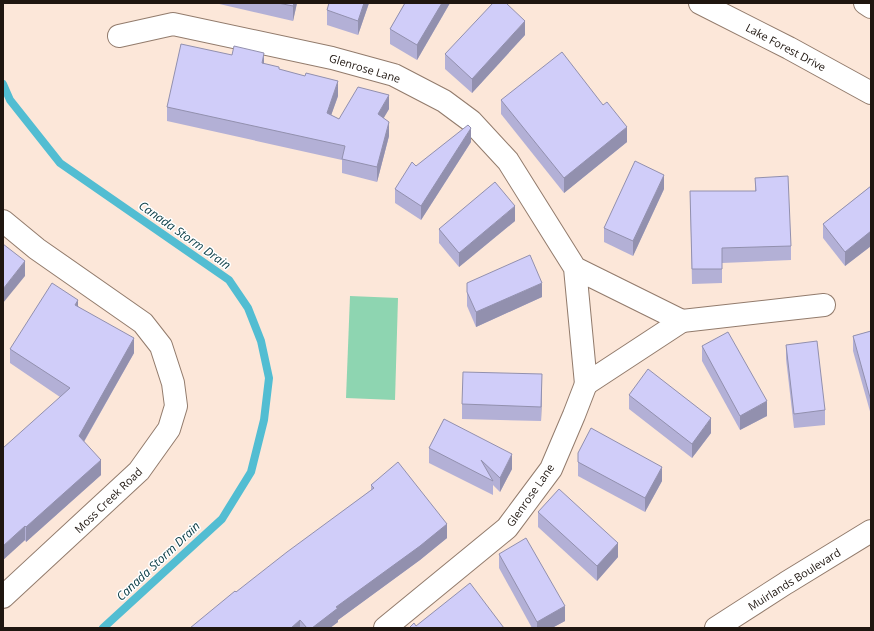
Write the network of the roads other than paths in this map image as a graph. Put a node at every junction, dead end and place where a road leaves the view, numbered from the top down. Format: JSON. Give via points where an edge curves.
{"nodes":[{"id":1,"x":700,"y":3,"type":"edge"},
{"id":2,"x":865,"y":3,"type":"edge"},
{"id":3,"x":871,"y":7,"type":"edge"},
{"id":4,"x":119,"y":36,"type":"dead end"},
{"id":5,"x":871,"y":93,"type":"edge"},
{"id":6,"x":3,"y":221,"type":"edge"},
{"id":7,"x":575,"y":268,"type":"junction"},
{"id":8,"x":824,"y":305,"type":"dead end"},
{"id":9,"x":682,"y":321,"type":"junction"},
{"id":10,"x":586,"y":384,"type":"junction"},
{"id":11,"x":871,"y":531,"type":"edge"},
{"id":12,"x":3,"y":597,"type":"edge"},
{"id":13,"x":385,"y":628,"type":"edge"},
{"id":14,"x":716,"y":628,"type":"edge"}],
"edges":[{"from":1,"to":5,"type":"street","name":"Lake Forest Drive"},
{"from":2,"to":3,"type":"street"},
{"from":4,"to":7,"type":"street","name":"Glenrose Lane","via":[[173,24],[332,58],[400,78],[444,101],[471,121],[508,161]]},
{"from":6,"to":12,"type":"street","name":"Moss Creek Road","via":[[37,249],[143,323],[161,346],[173,383],[176,406],[169,429],[140,471]]},
{"from":7,"to":9,"type":"street"},
{"from":7,"to":10,"type":"street","name":"Glenrose Lane"},
{"from":8,"to":9,"type":"street"},
{"from":9,"to":10,"type":"street"},
{"from":10,"to":13,"type":"street","name":"Glenrose Lane","via":[[550,469],[507,528]]},
{"from":11,"to":14,"type":"street","name":"Muirlands Boulevard"}]}
